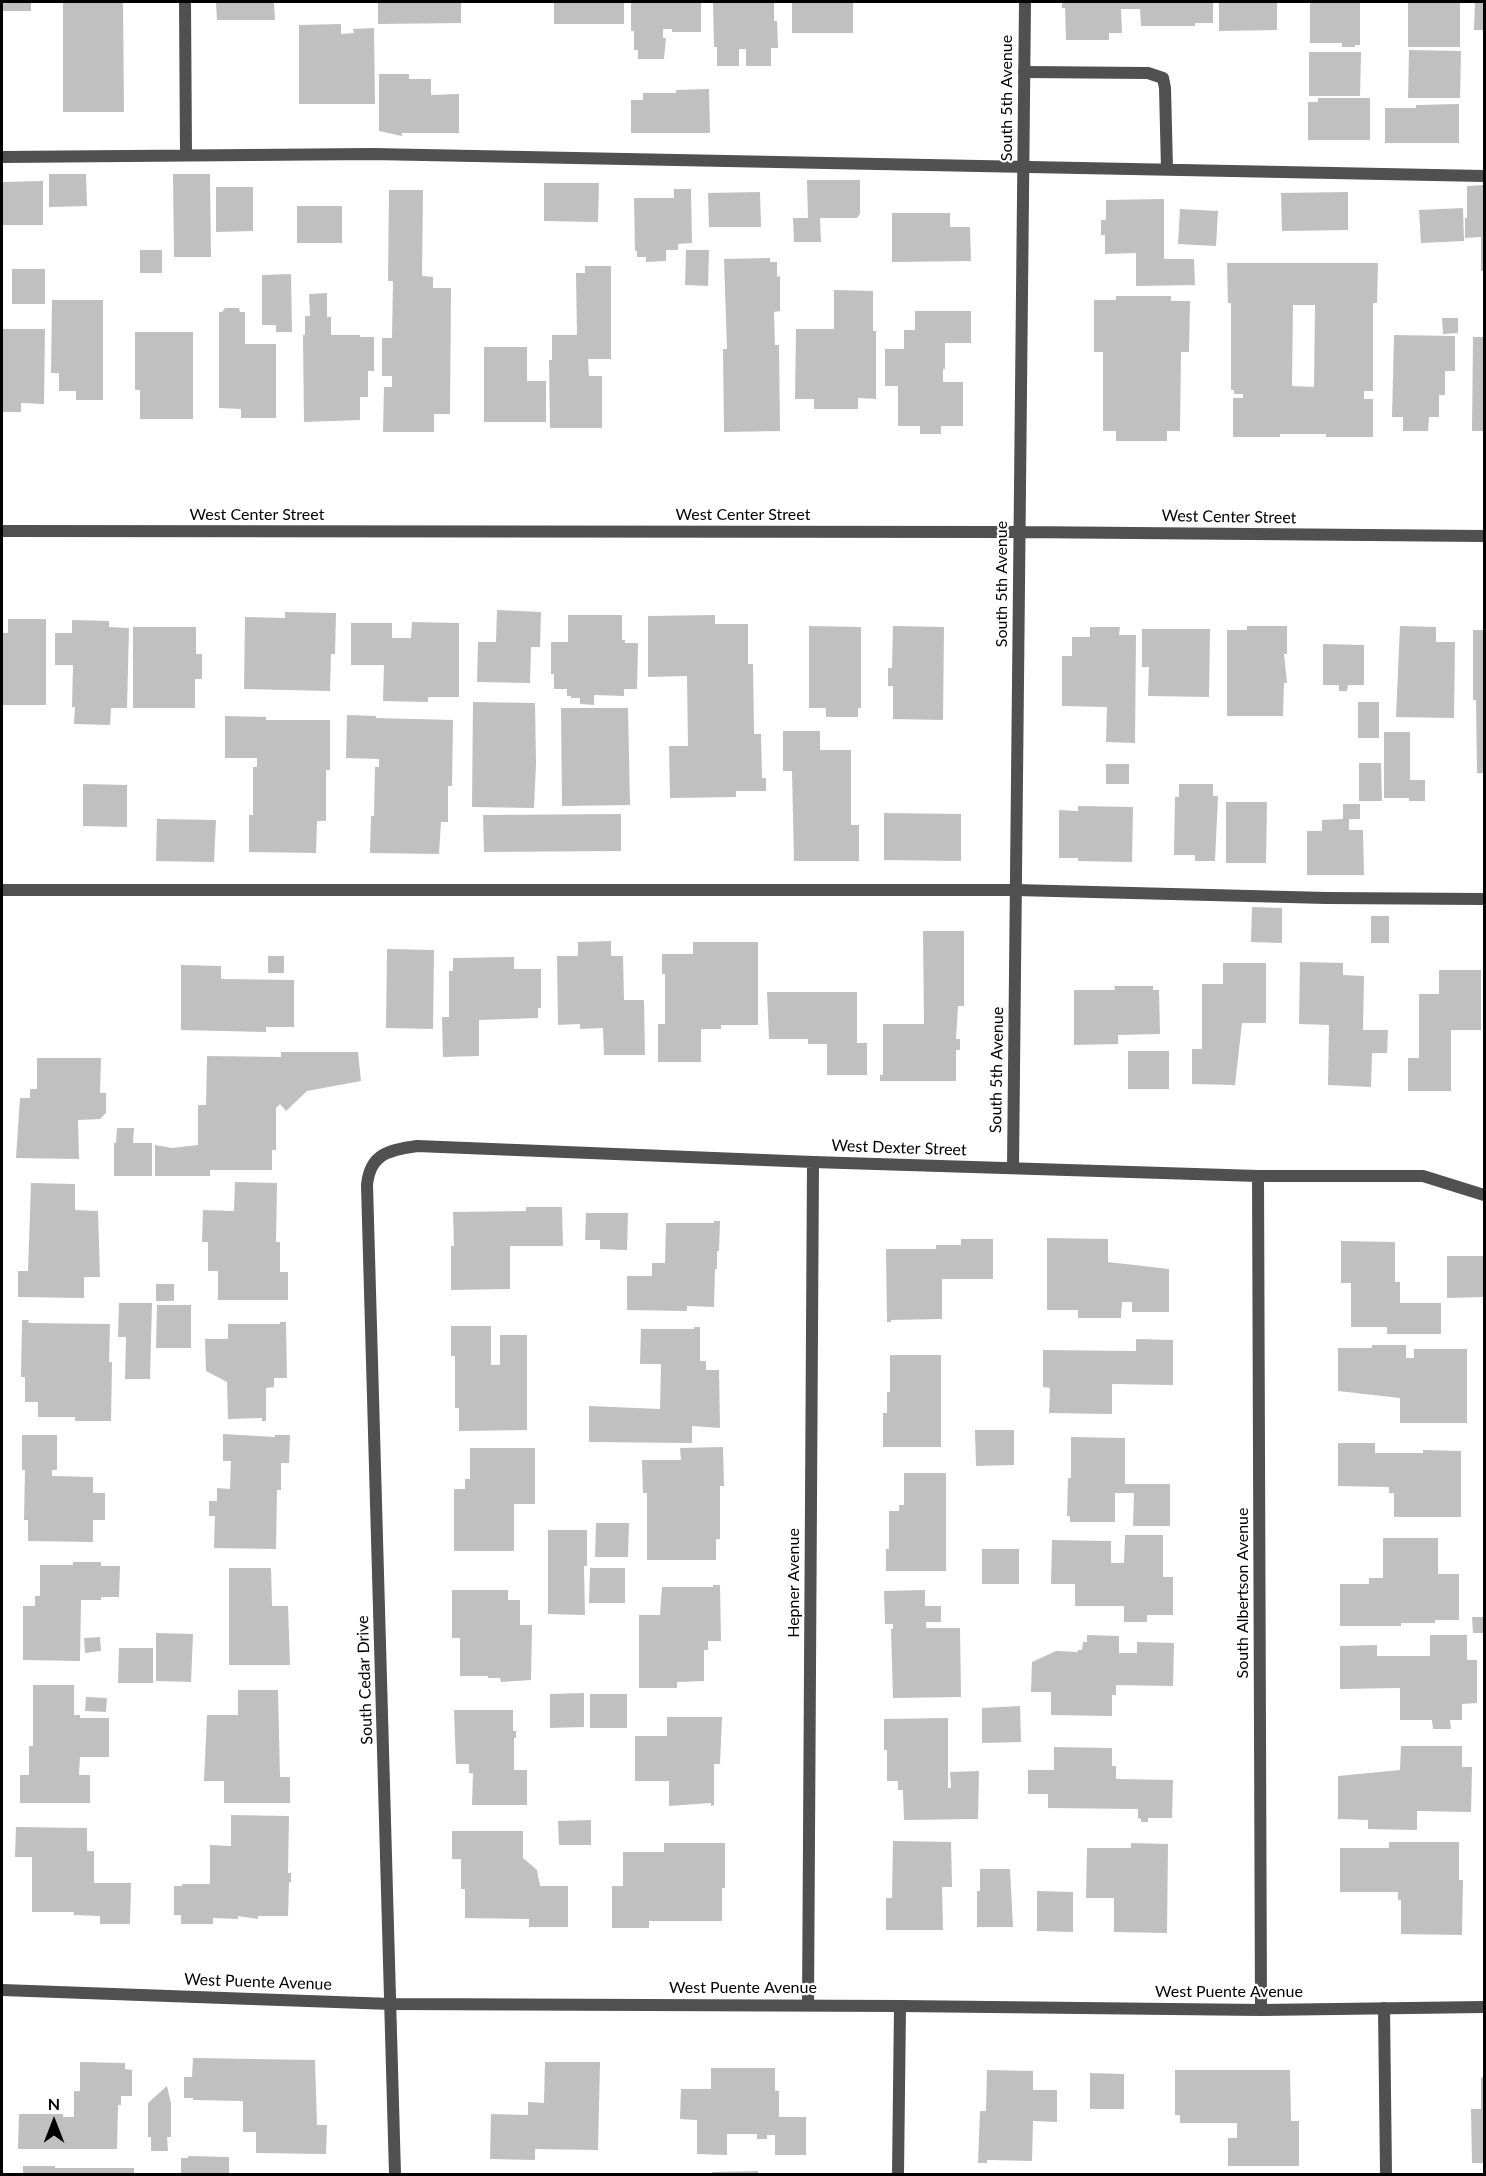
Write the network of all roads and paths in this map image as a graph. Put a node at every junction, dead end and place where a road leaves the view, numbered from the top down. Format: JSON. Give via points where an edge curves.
{"nodes":[{"id":1,"x":185,"y":2,"type":"edge"},
{"id":2,"x":1024,"y":2,"type":"edge"},
{"id":3,"x":1024,"y":72,"type":"junction"},
{"id":4,"x":186,"y":155,"type":"junction"},
{"id":5,"x":2,"y":157,"type":"edge"},
{"id":6,"x":1023,"y":166,"type":"junction"},
{"id":7,"x":1167,"y":169,"type":"junction"},
{"id":8,"x":1485,"y":176,"type":"edge"},
{"id":9,"x":2,"y":531,"type":"edge"},
{"id":10,"x":1018,"y":532,"type":"junction"},
{"id":11,"x":1485,"y":536,"type":"edge"},
{"id":12,"x":2,"y":890,"type":"edge"},
{"id":13,"x":1016,"y":890,"type":"junction"},
{"id":14,"x":1485,"y":899,"type":"edge"},
{"id":15,"x":813,"y":1162,"type":"junction"},
{"id":16,"x":1013,"y":1167,"type":"junction"},
{"id":17,"x":1258,"y":1176,"type":"junction"},
{"id":18,"x":367,"y":1185,"type":"joint"},
{"id":19,"x":1485,"y":1195,"type":"edge"},
{"id":20,"x":2,"y":1990,"type":"edge"},
{"id":21,"x":391,"y":2004,"type":"junction"},
{"id":22,"x":808,"y":2005,"type":"junction"},
{"id":23,"x":900,"y":2006,"type":"junction"},
{"id":24,"x":1485,"y":2007,"type":"edge"},
{"id":25,"x":1384,"y":2008,"type":"junction"},
{"id":26,"x":1261,"y":2010,"type":"junction"},
{"id":27,"x":395,"y":2175,"type":"edge"},
{"id":28,"x":898,"y":2175,"type":"edge"},
{"id":29,"x":1386,"y":2175,"type":"edge"}],
"edges":[{"from":1,"to":4,"type":"street"},
{"from":2,"to":3,"type":"street","name":"South 5th Avenue"},
{"from":3,"to":6,"type":"street","name":"South 5th Avenue"},
{"from":3,"to":7,"type":"street","via":[[1148,73],[1163,78]]},
{"from":4,"to":5,"type":"street"},
{"from":4,"to":6,"type":"street","via":[[373,154]]},
{"from":6,"to":7,"type":"street"},
{"from":6,"to":10,"type":"street","name":"South 5th Avenue"},
{"from":7,"to":8,"type":"street"},
{"from":9,"to":10,"type":"street","name":"West Center Street"},
{"from":10,"to":11,"type":"street","name":"West Center Street"},
{"from":10,"to":13,"type":"street","name":"South 5th Avenue"},
{"from":12,"to":13,"type":"street"},
{"from":13,"to":14,"type":"street"},
{"from":13,"to":16,"type":"street","name":"South 5th Avenue"},
{"from":15,"to":16,"type":"street","name":"West Dexter Street"},
{"from":15,"to":18,"type":"street","name":"West Dexter Street","via":[[417,1146],[393,1149],[377,1158],[368,1171]]},
{"from":15,"to":22,"type":"street","name":"Hepner Avenue"},
{"from":16,"to":17,"type":"street","name":"West Dexter Street"},
{"from":17,"to":19,"type":"street","name":"West Dexter Street","via":[[1423,1176]]},
{"from":17,"to":26,"type":"street","name":"South Albertson Avenue"},
{"from":18,"to":21,"type":"street","name":"South Cedar Drive"},
{"from":20,"to":21,"type":"street","name":"West Puente Avenue"},
{"from":21,"to":22,"type":"street","name":"West Puente Avenue"},
{"from":21,"to":27,"type":"street","name":"South Cedar Drive"},
{"from":22,"to":23,"type":"street","name":"West Puente Avenue"},
{"from":23,"to":26,"type":"street","name":"West Puente Avenue"},
{"from":23,"to":28,"type":"street"},
{"from":24,"to":25,"type":"street","name":"West Puente Avenue"},
{"from":25,"to":26,"type":"street","name":"West Puente Avenue"},
{"from":25,"to":29,"type":"street"}]}
